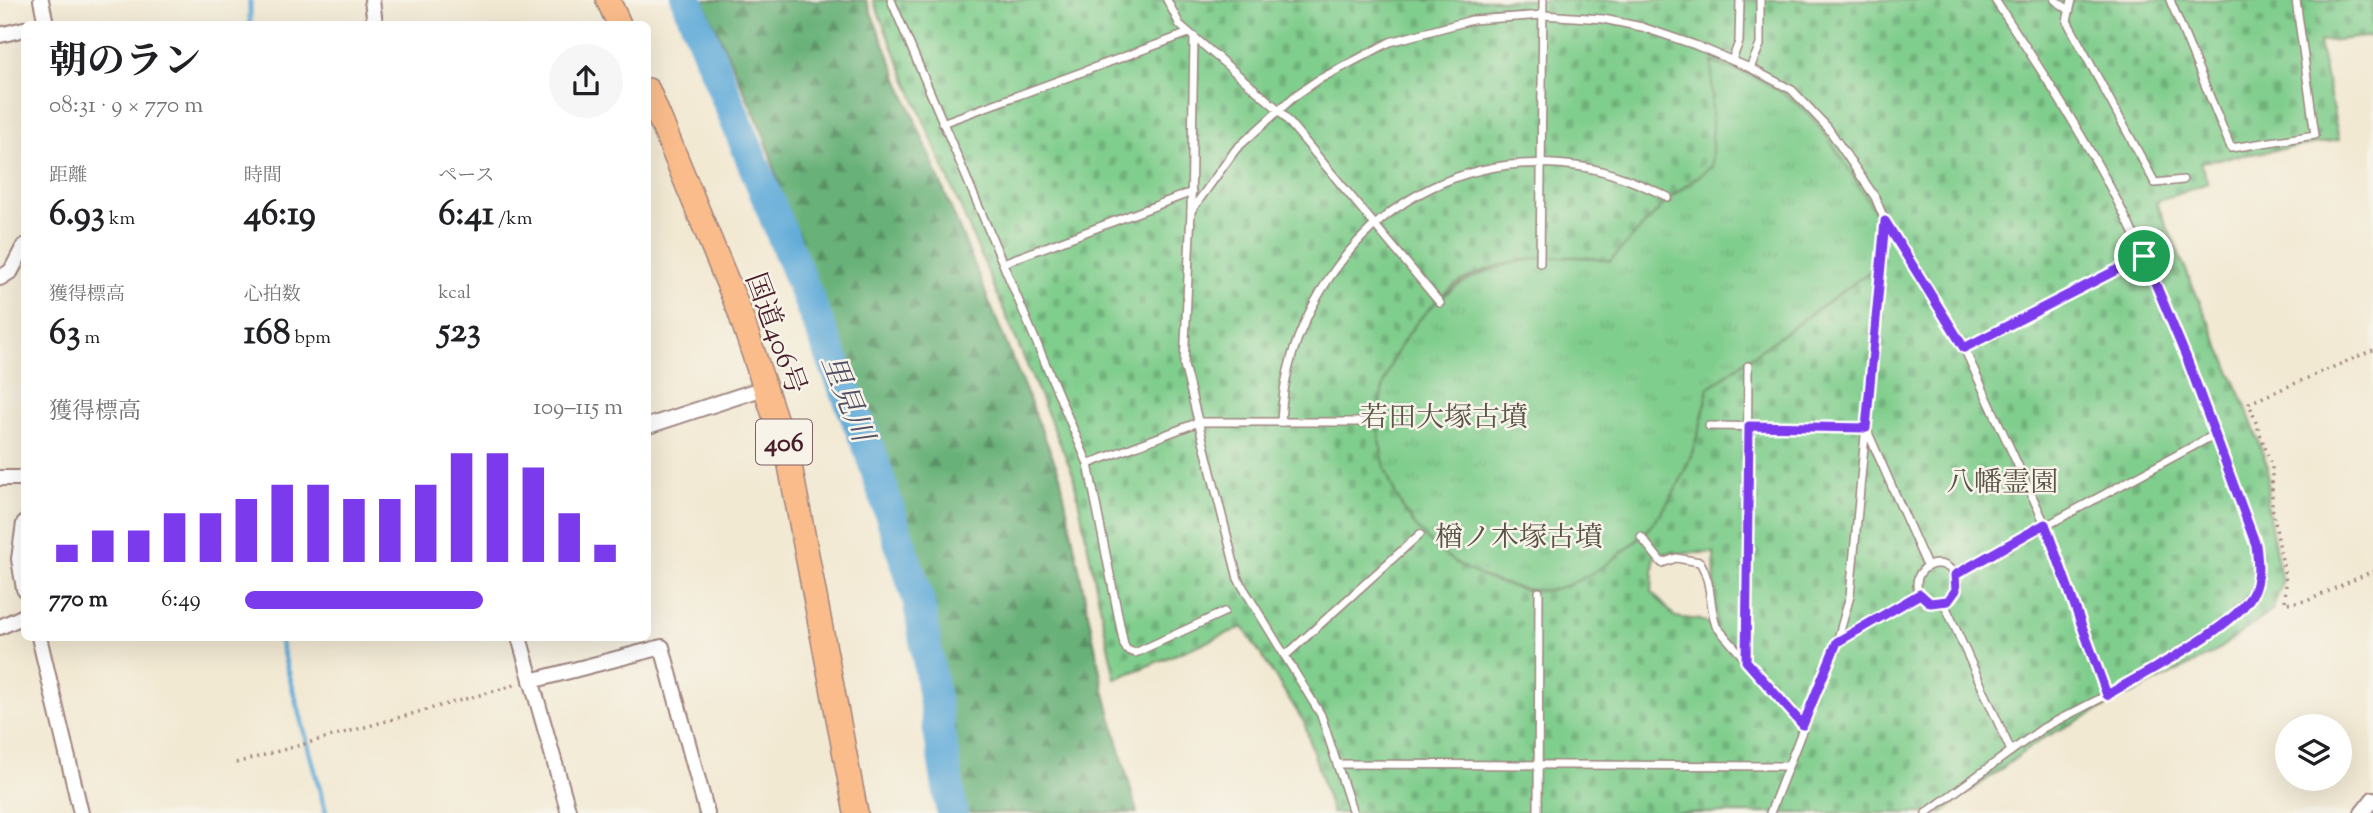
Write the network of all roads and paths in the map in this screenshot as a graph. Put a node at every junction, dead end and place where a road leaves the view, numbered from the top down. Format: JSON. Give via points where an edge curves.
{"nodes":[{"id":1,"x":41,"y":0,"type":"edge"},
{"id":2,"x":372,"y":0,"type":"edge"},
{"id":3,"x":608,"y":0,"type":"edge"},
{"id":4,"x":891,"y":0,"type":"edge"},
{"id":5,"x":1167,"y":0,"type":"edge"},
{"id":6,"x":1543,"y":0,"type":"edge"},
{"id":7,"x":1740,"y":0,"type":"edge"},
{"id":8,"x":1760,"y":0,"type":"edge"},
{"id":9,"x":1995,"y":0,"type":"edge"},
{"id":10,"x":2055,"y":0,"type":"edge"},
{"id":11,"x":2072,"y":0,"type":"edge"},
{"id":12,"x":2170,"y":0,"type":"edge"},
{"id":13,"x":2296,"y":0,"type":"edge"},
{"id":14,"x":2069,"y":10,"type":"junction"},
{"id":15,"x":1543,"y":15,"type":"junction"},
{"id":16,"x":45,"y":21,"type":"edge"},
{"id":17,"x":375,"y":21,"type":"edge"},
{"id":18,"x":618,"y":21,"type":"edge"},
{"id":19,"x":21,"y":30,"type":"edge"},
{"id":20,"x":0,"y":35,"type":"edge"},
{"id":21,"x":1191,"y":35,"type":"junction"},
{"id":22,"x":1732,"y":60,"type":"junction"},
{"id":23,"x":1750,"y":68,"type":"junction"},
{"id":24,"x":651,"y":97,"type":"edge"},
{"id":25,"x":1279,"y":110,"type":"junction"},
{"id":26,"x":942,"y":123,"type":"junction"},
{"id":27,"x":1541,"y":165,"type":"junction"},
{"id":28,"x":2183,"y":180,"type":"dead end"},
{"id":29,"x":1192,"y":192,"type":"junction"},
{"id":30,"x":1668,"y":197,"type":"dead end"},
{"id":31,"x":1191,"y":211,"type":"junction"},
{"id":32,"x":1885,"y":221,"type":"junction"},
{"id":33,"x":1374,"y":223,"type":"junction"},
{"id":34,"x":21,"y":252,"type":"edge"},
{"id":35,"x":2144,"y":256,"type":"junction"},
{"id":36,"x":1003,"y":263,"type":"junction"},
{"id":37,"x":1540,"y":263,"type":"dead end"},
{"id":38,"x":0,"y":278,"type":"edge"},
{"id":39,"x":1440,"y":303,"type":"dead end"},
{"id":40,"x":1964,"y":348,"type":"junction"},
{"id":41,"x":2373,"y":350,"type":"edge"},
{"id":42,"x":1748,"y":366,"type":"dead end"},
{"id":43,"x":767,"y":387,"type":"junction"},
{"id":44,"x":1199,"y":422,"type":"junction"},
{"id":45,"x":1281,"y":422,"type":"junction"},
{"id":46,"x":1378,"y":422,"type":"dead end"},
{"id":47,"x":651,"y":425,"type":"edge"},
{"id":48,"x":1709,"y":426,"type":"dead end"},
{"id":49,"x":1749,"y":426,"type":"junction"},
{"id":50,"x":1866,"y":428,"type":"junction"},
{"id":51,"x":2214,"y":435,"type":"junction"},
{"id":52,"x":1088,"y":464,"type":"junction"},
{"id":53,"x":0,"y":478,"type":"edge"},
{"id":54,"x":21,"y":478,"type":"edge"},
{"id":55,"x":2045,"y":524,"type":"junction"},
{"id":56,"x":1420,"y":534,"type":"dead end"},
{"id":57,"x":1641,"y":537,"type":"dead end"},
{"id":58,"x":21,"y":545,"type":"edge"},
{"id":59,"x":1927,"y":566,"type":"junction"},
{"id":60,"x":21,"y":571,"type":"edge"},
{"id":61,"x":2373,"y":571,"type":"edge"},
{"id":62,"x":1955,"y":575,"type":"junction"},
{"id":63,"x":1539,"y":592,"type":"dead end"},
{"id":64,"x":1920,"y":594,"type":"junction"},
{"id":65,"x":1944,"y":603,"type":"junction"},
{"id":66,"x":1224,"y":612,"type":"dead end"},
{"id":67,"x":21,"y":617,"type":"edge"},
{"id":68,"x":0,"y":627,"type":"edge"},
{"id":69,"x":40,"y":641,"type":"edge"},
{"id":70,"x":520,"y":641,"type":"edge"},
{"id":71,"x":1837,"y":642,"type":"junction"},
{"id":72,"x":1285,"y":656,"type":"junction"},
{"id":73,"x":1746,"y":661,"type":"junction"},
{"id":74,"x":531,"y":681,"type":"junction"},
{"id":75,"x":2107,"y":695,"type":"junction"},
{"id":76,"x":1803,"y":725,"type":"junction"},
{"id":77,"x":2011,"y":751,"type":"junction"},
{"id":78,"x":236,"y":763,"type":"dead end"},
{"id":79,"x":1338,"y":764,"type":"junction"},
{"id":80,"x":1538,"y":765,"type":"junction"},
{"id":81,"x":1786,"y":766,"type":"junction"},
{"id":82,"x":2373,"y":799,"type":"edge"},
{"id":83,"x":81,"y":813,"type":"edge"},
{"id":84,"x":569,"y":813,"type":"edge"},
{"id":85,"x":707,"y":813,"type":"edge"},
{"id":86,"x":856,"y":813,"type":"edge"},
{"id":87,"x":1353,"y":813,"type":"edge"},
{"id":88,"x":1538,"y":813,"type":"edge"},
{"id":89,"x":1770,"y":813,"type":"edge"},
{"id":90,"x":1926,"y":813,"type":"edge"},
{"id":91,"x":2362,"y":813,"type":"edge"}],
"edges":[{"from":1,"to":16,"type":"street"},
{"from":2,"to":17,"type":"street"},
{"from":3,"to":18,"type":"highway"},
{"from":4,"to":26,"type":"lane"},
{"from":5,"to":21,"type":"lane","via":[[1180,26]]},
{"from":6,"to":15,"type":"lane"},
{"from":7,"to":22,"type":"lane","via":[[1739,42]]},
{"from":8,"to":23,"type":"lane","via":[[1759,45]]},
{"from":9,"to":35,"type":"lane","via":[[2088,146]]},
{"from":10,"to":14,"type":"lane"},
{"from":11,"to":14,"type":"lane"},
{"from":12,"to":13,"type":"lane","via":[[2231,148],[2315,135]]},
{"from":14,"to":28,"type":"lane","via":[[2067,21],[2155,183]]},
{"from":15,"to":22,"type":"lane","via":[[1642,27]]},
{"from":15,"to":25,"type":"lane","via":[[1472,20],[1390,42],[1318,80]]},
{"from":15,"to":27,"type":"lane"},
{"from":19,"to":20,"type":"street"},
{"from":21,"to":25,"type":"lane"},
{"from":21,"to":26,"type":"lane"},
{"from":21,"to":29,"type":"lane"},
{"from":22,"to":23,"type":"lane"},
{"from":23,"to":32,"type":"lane","via":[[1792,90],[1811,107],[1875,197]]},
{"from":24,"to":43,"type":"highway","name":"国道406号","number":"406"},
{"from":25,"to":31,"type":"lane","via":[[1236,149]]},
{"from":25,"to":33,"type":"lane"},
{"from":26,"to":36,"type":"lane"},
{"from":27,"to":30,"type":"lane","via":[[1611,174]]},
{"from":27,"to":33,"type":"lane","via":[[1467,174],[1419,193]]},
{"from":27,"to":37,"type":"lane"},
{"from":29,"to":31,"type":"lane"},
{"from":29,"to":36,"type":"lane"},
{"from":31,"to":44,"type":"lane","via":[[1185,365]]},
{"from":32,"to":40,"type":"lane"},
{"from":32,"to":50,"type":"lane"},
{"from":33,"to":39,"type":"lane"},
{"from":33,"to":45,"type":"lane","via":[[1338,264],[1304,322],[1284,381]]},
{"from":34,"to":38,"type":"street","via":[[11,271]]},
{"from":35,"to":40,"type":"lane"},
{"from":35,"to":51,"type":"lane"},
{"from":36,"to":52,"type":"lane"},
{"from":40,"to":55,"type":"lane"},
{"from":41,"to":61,"type":"path","via":[[2249,403],[2272,467],[2272,506],[2286,582],[2285,603],[2307,601]]},
{"from":42,"to":49,"type":"lane"},
{"from":43,"to":47,"type":"street"},
{"from":43,"to":86,"type":"highway","name":"国道406号","number":"406","via":[[789,460]]},
{"from":44,"to":45,"type":"lane"},
{"from":44,"to":52,"type":"lane"},
{"from":44,"to":72,"type":"lane","via":[[1238,579]]},
{"from":45,"to":46,"type":"lane"},
{"from":48,"to":49,"type":"lane"},
{"from":49,"to":50,"type":"lane"},
{"from":49,"to":73,"type":"lane"},
{"from":50,"to":59,"type":"lane"},
{"from":50,"to":71,"type":"lane","via":[[1850,596]]},
{"from":51,"to":55,"type":"lane"},
{"from":51,"to":75,"type":"lane","via":[[2256,545],[2259,572],[2252,593],[2231,620]]},
{"from":52,"to":66,"type":"lane","via":[[1127,650],[1135,653]]},
{"from":53,"to":54,"type":"street"},
{"from":55,"to":62,"type":"lane"},
{"from":55,"to":75,"type":"lane"},
{"from":56,"to":72,"type":"lane"},
{"from":57,"to":73,"type":"lane","via":[[1662,564],[1676,558],[1700,562],[1708,575],[1716,626]]},
{"from":58,"to":60,"type":"street"},
{"from":59,"to":62,"type":"lane","via":[[1944,565]]},
{"from":59,"to":64,"type":"lane","via":[[1918,576]]},
{"from":62,"to":65,"type":"lane","via":[[1956,590]]},
{"from":63,"to":80,"type":"lane"},
{"from":64,"to":65,"type":"lane","via":[[1930,603]]},
{"from":64,"to":71,"type":"lane"},
{"from":65,"to":77,"type":"lane"},
{"from":67,"to":68,"type":"street"},
{"from":69,"to":83,"type":"street"},
{"from":70,"to":74,"type":"street"},
{"from":71,"to":76,"type":"lane"},
{"from":72,"to":79,"type":"lane","via":[[1321,715]]},
{"from":73,"to":76,"type":"lane"},
{"from":74,"to":78,"type":"path"},
{"from":74,"to":84,"type":"street"},
{"from":74,"to":85,"type":"street","via":[[662,647]]},
{"from":75,"to":77,"type":"lane","via":[[2043,728]]},
{"from":76,"to":81,"type":"lane"},
{"from":77,"to":90,"type":"lane"},
{"from":79,"to":80,"type":"lane"},
{"from":79,"to":87,"type":"lane"},
{"from":80,"to":81,"type":"lane"},
{"from":80,"to":88,"type":"lane"},
{"from":81,"to":89,"type":"lane"},
{"from":82,"to":91,"type":"street"}]}
